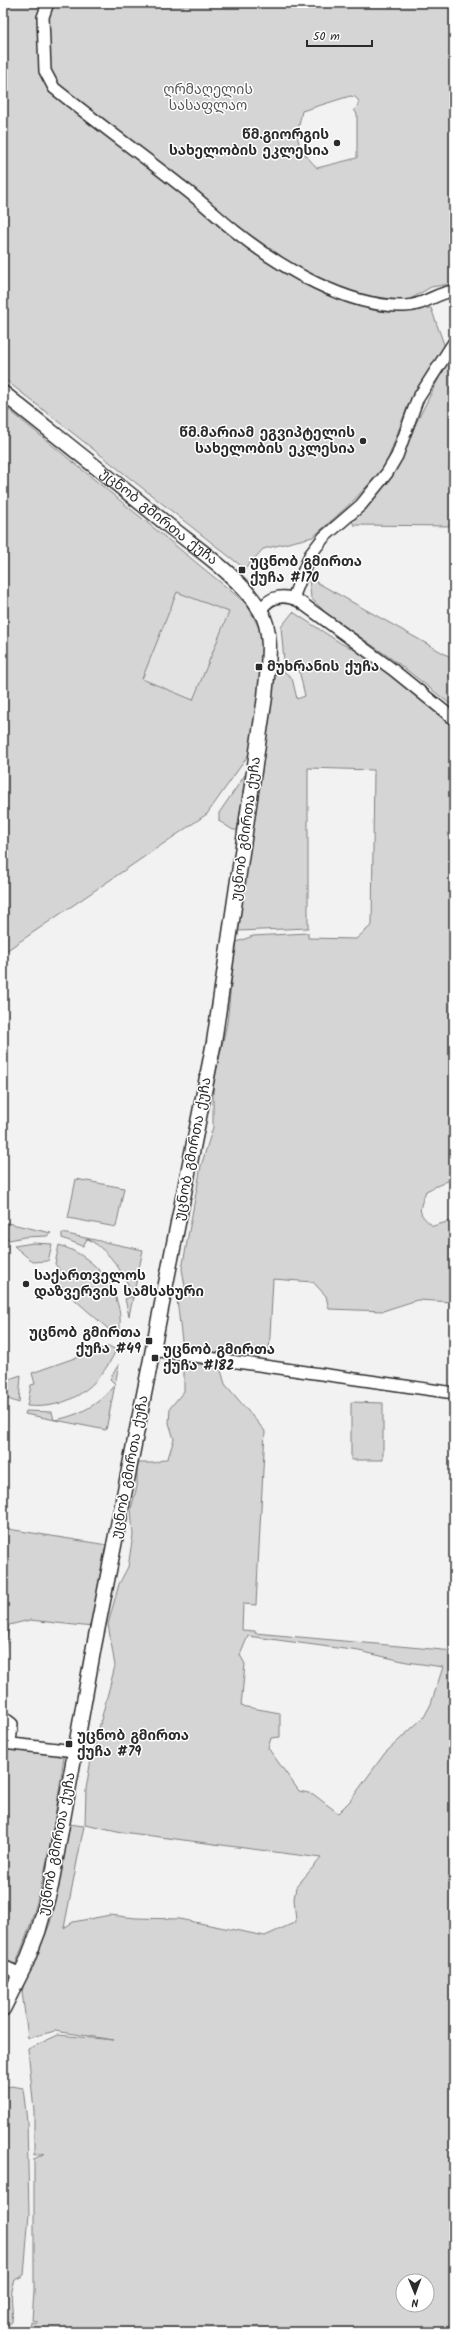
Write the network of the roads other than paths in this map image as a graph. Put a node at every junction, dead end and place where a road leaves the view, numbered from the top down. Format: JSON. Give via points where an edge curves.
{"nodes":[{"id":1,"x":48,"y":3,"type":"edge"},
{"id":2,"x":454,"y":292,"type":"edge"},
{"id":3,"x":454,"y":342,"type":"edge"},
{"id":4,"x":3,"y":393,"type":"edge"},
{"id":5,"x":293,"y":598,"type":"junction"},
{"id":6,"x":261,"y":610,"type":"junction"},
{"id":7,"x":454,"y":719,"type":"edge"},
{"id":8,"x":153,"y":1350,"type":"junction"},
{"id":9,"x":454,"y":1392,"type":"edge"},
{"id":10,"x":3,"y":1717,"type":"edge"},
{"id":11,"x":7,"y":1743,"type":"edge"},
{"id":12,"x":75,"y":1750,"type":"junction"},
{"id":13,"x":3,"y":1966,"type":"edge"},
{"id":14,"x":21,"y":1974,"type":"junction"},
{"id":15,"x":3,"y":2010,"type":"edge"}],
"edges":[{"from":1,"to":2,"type":"street","via":[[43,17],[45,71],[54,88],[193,195],[237,233],[279,263],[345,295],[374,303],[406,306],[426,303],[445,293]]},
{"from":3,"to":5,"type":"street","via":[[417,400],[387,473],[361,505],[324,537],[310,555]]},
{"from":4,"to":6,"type":"main road","name":"უცნობ გმირთა ქუჩა","via":[[223,570]]},
{"from":5,"to":6,"type":"street","via":[[275,597]]},
{"from":5,"to":7,"type":"street","via":[[392,669]]},
{"from":6,"to":8,"type":"main road","name":"უცნობ გმირთა ქუჩა","via":[[267,629],[265,697],[243,855],[214,1042]]},
{"from":8,"to":9,"type":"street"},
{"from":8,"to":12,"type":"main road","name":"უცნობ გმირთა ქუჩა"},
{"from":10,"to":11,"type":"street","via":[[12,1724]]},
{"from":11,"to":12,"type":"street"},
{"from":12,"to":14,"type":"main road","name":"უცნობ გმირთა ქუჩა","via":[[51,1886],[38,1932]]},
{"from":13,"to":14,"type":"street"},
{"from":14,"to":15,"type":"main road","name":"უცნობ გმირთა ქუჩა"}]}
